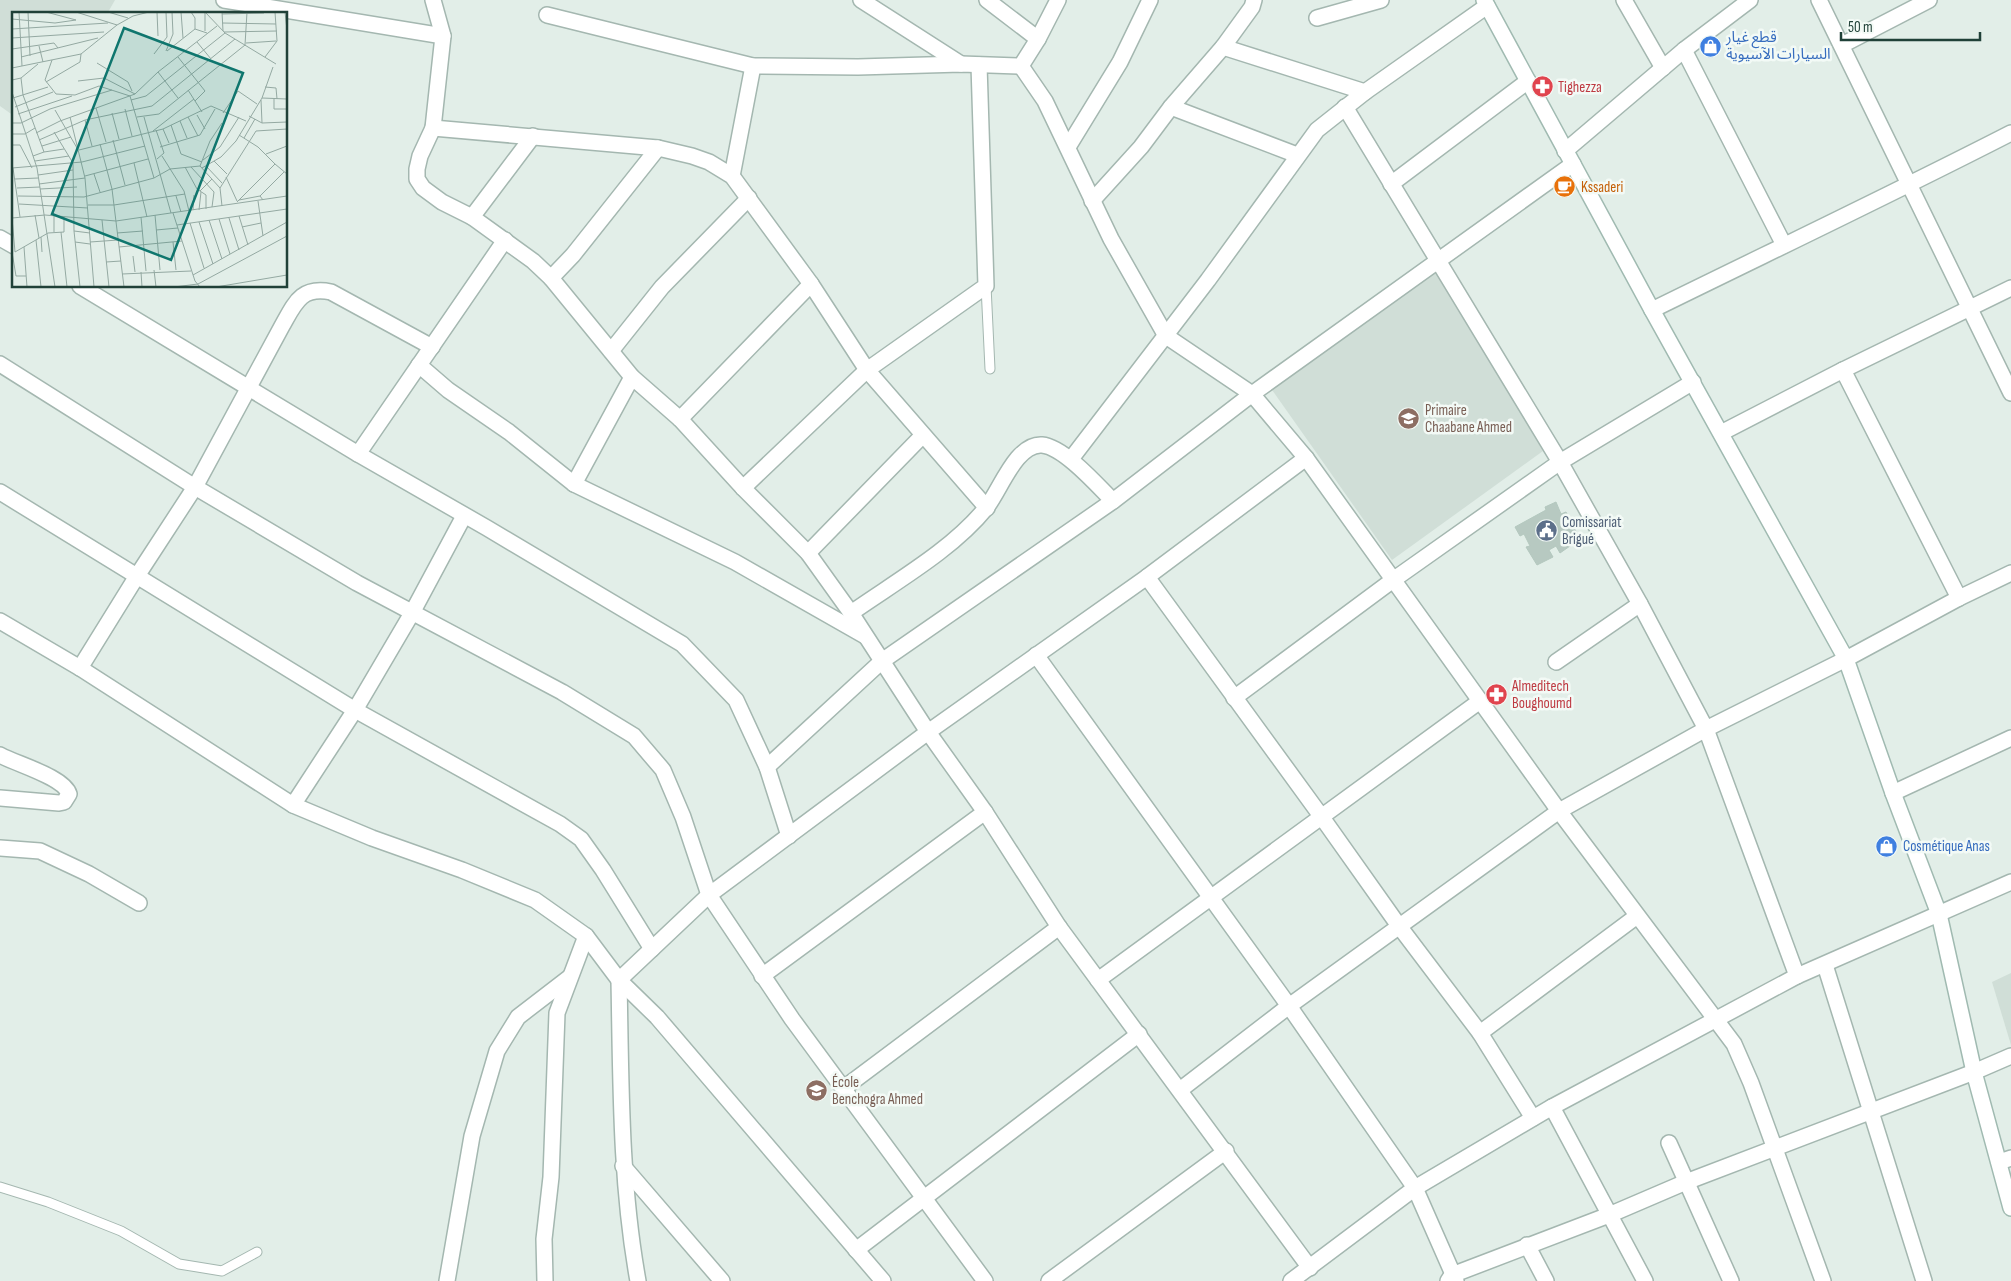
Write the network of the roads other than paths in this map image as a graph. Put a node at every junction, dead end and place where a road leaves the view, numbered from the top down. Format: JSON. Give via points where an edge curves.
{"nodes":[{"id":1,"x":224,"y":0,"type":"edge"},
{"id":2,"x":433,"y":0,"type":"edge"},
{"id":3,"x":861,"y":0,"type":"edge"},
{"id":4,"x":987,"y":0,"type":"edge"},
{"id":5,"x":1058,"y":0,"type":"edge"},
{"id":6,"x":1150,"y":0,"type":"edge"},
{"id":7,"x":1254,"y":0,"type":"edge"},
{"id":8,"x":1381,"y":0,"type":"edge"},
{"id":9,"x":1624,"y":0,"type":"edge"},
{"id":10,"x":1750,"y":0,"type":"edge"},
{"id":11,"x":1819,"y":0,"type":"edge"},
{"id":12,"x":1929,"y":0,"type":"edge"},
{"id":13,"x":1486,"y":3,"type":"edge"},
{"id":14,"x":1003,"y":5,"type":"edge"},
{"id":15,"x":547,"y":15,"type":"dead end"},
{"id":16,"x":1317,"y":18,"type":"dead end"},
{"id":17,"x":444,"y":36,"type":"junction"},
{"id":18,"x":1038,"y":39,"type":"junction"},
{"id":19,"x":1842,"y":45,"type":"junction"},
{"id":20,"x":1223,"y":47,"type":"junction"},
{"id":21,"x":1684,"y":50,"type":"junction"},
{"id":22,"x":961,"y":64,"type":"junction"},
{"id":23,"x":979,"y":65,"type":"junction"},
{"id":24,"x":753,"y":66,"type":"junction"},
{"id":25,"x":1021,"y":66,"type":"junction"},
{"id":26,"x":1663,"y":68,"type":"junction"},
{"id":27,"x":1528,"y":81,"type":"junction"},
{"id":28,"x":1365,"y":92,"type":"junction"},
{"id":29,"x":1171,"y":106,"type":"junction"},
{"id":30,"x":1345,"y":107,"type":"junction"},
{"id":31,"x":433,"y":128,"type":"junction"},
{"id":32,"x":2011,"y":133,"type":"edge"},
{"id":33,"x":533,"y":136,"type":"junction"},
{"id":34,"x":1068,"y":147,"type":"junction"},
{"id":35,"x":658,"y":148,"type":"junction"},
{"id":36,"x":1565,"y":151,"type":"junction"},
{"id":37,"x":1297,"y":156,"type":"junction"},
{"id":38,"x":1573,"y":164,"type":"junction"},
{"id":39,"x":732,"y":176,"type":"junction"},
{"id":40,"x":1391,"y":184,"type":"junction"},
{"id":41,"x":1909,"y":185,"type":"junction"},
{"id":42,"x":749,"y":198,"type":"junction"},
{"id":43,"x":1092,"y":201,"type":"junction"},
{"id":44,"x":472,"y":217,"type":"junction"},
{"id":45,"x":0,"y":238,"type":"edge"},
{"id":46,"x":505,"y":240,"type":"junction"},
{"id":47,"x":1784,"y":244,"type":"junction"},
{"id":48,"x":12,"y":245,"type":"edge"},
{"id":49,"x":1438,"y":260,"type":"junction"},
{"id":50,"x":551,"y":278,"type":"junction"},
{"id":51,"x":811,"y":284,"type":"junction"},
{"id":52,"x":986,"y":286,"type":"junction"},
{"id":53,"x":83,"y":288,"type":"edge"},
{"id":54,"x":2011,"y":288,"type":"edge"},
{"id":55,"x":1969,"y":309,"type":"junction"},
{"id":56,"x":1652,"y":310,"type":"junction"},
{"id":57,"x":1166,"y":336,"type":"junction"},
{"id":58,"x":432,"y":347,"type":"junction"},
{"id":59,"x":611,"y":351,"type":"junction"},
{"id":60,"x":0,"y":364,"type":"edge"},
{"id":61,"x":419,"y":365,"type":"junction"},
{"id":62,"x":990,"y":369,"type":"dead end"},
{"id":63,"x":867,"y":370,"type":"junction"},
{"id":64,"x":1843,"y":370,"type":"junction"},
{"id":65,"x":632,"y":377,"type":"junction"},
{"id":66,"x":1693,"y":382,"type":"junction"},
{"id":67,"x":248,"y":387,"type":"junction"},
{"id":68,"x":2011,"y":393,"type":"edge"},
{"id":69,"x":1252,"y":394,"type":"junction"},
{"id":70,"x":680,"y":419,"type":"junction"},
{"id":71,"x":1722,"y":433,"type":"junction"},
{"id":72,"x":923,"y":435,"type":"junction"},
{"id":73,"x":358,"y":454,"type":"junction"},
{"id":74,"x":1306,"y":458,"type":"junction"},
{"id":75,"x":1071,"y":459,"type":"junction"},
{"id":76,"x":1560,"y":462,"type":"junction"},
{"id":77,"x":574,"y":484,"type":"junction"},
{"id":78,"x":195,"y":487,"type":"junction"},
{"id":79,"x":743,"y":488,"type":"junction"},
{"id":80,"x":0,"y":492,"type":"edge"},
{"id":81,"x":1113,"y":501,"type":"junction"},
{"id":82,"x":986,"y":508,"type":"junction"},
{"id":83,"x":464,"y":516,"type":"junction"},
{"id":84,"x":808,"y":553,"type":"junction"},
{"id":85,"x":2011,"y":573,"type":"edge"},
{"id":86,"x":137,"y":576,"type":"junction"},
{"id":87,"x":1147,"y":577,"type":"junction"},
{"id":88,"x":1394,"y":580,"type":"junction"},
{"id":89,"x":1959,"y":598,"type":"junction"},
{"id":90,"x":1640,"y":604,"type":"junction"},
{"id":91,"x":412,"y":613,"type":"junction"},
{"id":92,"x":851,"y":613,"type":"junction"},
{"id":93,"x":0,"y":621,"type":"edge"},
{"id":94,"x":866,"y":636,"type":"junction"},
{"id":95,"x":1036,"y":655,"type":"junction"},
{"id":96,"x":1846,"y":659,"type":"junction"},
{"id":97,"x":882,"y":661,"type":"junction"},
{"id":98,"x":1556,"y":662,"type":"dead end"},
{"id":99,"x":80,"y":668,"type":"junction"},
{"id":100,"x":1234,"y":698,"type":"junction"},
{"id":101,"x":1480,"y":701,"type":"junction"},
{"id":102,"x":355,"y":710,"type":"junction"},
{"id":103,"x":1706,"y":729,"type":"junction"},
{"id":104,"x":928,"y":732,"type":"junction"},
{"id":105,"x":2011,"y":738,"type":"edge"},
{"id":106,"x":0,"y":755,"type":"edge"},
{"id":107,"x":767,"y":767,"type":"junction"},
{"id":108,"x":1893,"y":793,"type":"junction"},
{"id":109,"x":0,"y":798,"type":"edge"},
{"id":110,"x":292,"y":805,"type":"junction"},
{"id":111,"x":1559,"y":811,"type":"junction"},
{"id":112,"x":985,"y":812,"type":"junction"},
{"id":113,"x":1321,"y":816,"type":"junction"},
{"id":114,"x":789,"y":836,"type":"junction"},
{"id":115,"x":0,"y":848,"type":"edge"},
{"id":116,"x":2011,"y":882,"type":"edge"},
{"id":117,"x":709,"y":895,"type":"junction"},
{"id":118,"x":1210,"y":898,"type":"junction"},
{"id":119,"x":139,"y":903,"type":"dead end"},
{"id":120,"x":1939,"y":914,"type":"junction"},
{"id":121,"x":1637,"y":916,"type":"junction"},
{"id":122,"x":1399,"y":926,"type":"junction"},
{"id":123,"x":1060,"y":927,"type":"junction"},
{"id":124,"x":586,"y":936,"type":"junction"},
{"id":125,"x":652,"y":949,"type":"junction"},
{"id":126,"x":1825,"y":965,"type":"junction"},
{"id":127,"x":762,"y":976,"type":"junction"},
{"id":128,"x":1797,"y":976,"type":"junction"},
{"id":129,"x":570,"y":977,"type":"junction"},
{"id":130,"x":619,"y":980,"type":"junction"},
{"id":131,"x":1098,"y":980,"type":"junction"},
{"id":132,"x":1289,"y":1006,"type":"junction"},
{"id":133,"x":1717,"y":1019,"type":"junction"},
{"id":134,"x":1480,"y":1033,"type":"junction"},
{"id":135,"x":1139,"y":1034,"type":"junction"},
{"id":136,"x":2011,"y":1056,"type":"edge"},
{"id":137,"x":1974,"y":1072,"type":"junction"},
{"id":138,"x":844,"y":1088,"type":"junction"},
{"id":139,"x":1180,"y":1090,"type":"junction"},
{"id":140,"x":1552,"y":1107,"type":"junction"},
{"id":141,"x":1870,"y":1112,"type":"junction"},
{"id":142,"x":1533,"y":1118,"type":"junction"},
{"id":143,"x":1669,"y":1142,"type":"dead end"},
{"id":144,"x":1776,"y":1149,"type":"junction"},
{"id":145,"x":1226,"y":1151,"type":"junction"},
{"id":146,"x":2005,"y":1160,"type":"edge"},
{"id":147,"x":623,"y":1166,"type":"junction"},
{"id":148,"x":1686,"y":1182,"type":"junction"},
{"id":149,"x":0,"y":1187,"type":"edge"},
{"id":150,"x":1415,"y":1188,"type":"junction"},
{"id":151,"x":925,"y":1199,"type":"junction"},
{"id":152,"x":2011,"y":1208,"type":"edge"},
{"id":153,"x":1609,"y":1215,"type":"junction"},
{"id":154,"x":1527,"y":1245,"type":"junction"},
{"id":155,"x":856,"y":1250,"type":"junction"},
{"id":156,"x":257,"y":1252,"type":"dead end"},
{"id":157,"x":1300,"y":1276,"type":"edge"},
{"id":158,"x":1452,"y":1279,"type":"edge"},
{"id":159,"x":447,"y":1281,"type":"edge"},
{"id":160,"x":545,"y":1281,"type":"edge"},
{"id":161,"x":638,"y":1281,"type":"edge"},
{"id":162,"x":722,"y":1281,"type":"edge"},
{"id":163,"x":883,"y":1281,"type":"edge"},
{"id":164,"x":985,"y":1281,"type":"edge"},
{"id":165,"x":1049,"y":1281,"type":"edge"},
{"id":166,"x":1546,"y":1281,"type":"edge"},
{"id":167,"x":1645,"y":1281,"type":"edge"},
{"id":168,"x":1731,"y":1281,"type":"edge"},
{"id":169,"x":1823,"y":1281,"type":"edge"},
{"id":170,"x":1924,"y":1281,"type":"edge"}],
"edges":[{"from":1,"to":17,"type":"street"},
{"from":2,"to":17,"type":"street"},
{"from":3,"to":22,"type":"street"},
{"from":4,"to":14,"type":"street"},
{"from":5,"to":18,"type":"street"},
{"from":6,"to":34,"type":"street","via":[[1120,62]]},
{"from":7,"to":20,"type":"street"},
{"from":8,"to":16,"type":"street"},
{"from":9,"to":26,"type":"street"},
{"from":10,"to":21,"type":"street"},
{"from":11,"to":19,"type":"street"},
{"from":12,"to":19,"type":"street"},
{"from":13,"to":27,"type":"street"},
{"from":13,"to":28,"type":"street"},
{"from":14,"to":18,"type":"street"},
{"from":15,"to":24,"type":"street"},
{"from":17,"to":31,"type":"street"},
{"from":18,"to":25,"type":"street"},
{"from":19,"to":41,"type":"street"},
{"from":20,"to":28,"type":"street"},
{"from":20,"to":29,"type":"street"},
{"from":21,"to":26,"type":"street"},
{"from":21,"to":47,"type":"street"},
{"from":22,"to":23,"type":"street"},
{"from":22,"to":24,"type":"street"},
{"from":23,"to":25,"type":"street"},
{"from":23,"to":52,"type":"street"},
{"from":24,"to":39,"type":"street"},
{"from":25,"to":34,"type":"street","via":[[1045,101]]},
{"from":26,"to":36,"type":"street"},
{"from":27,"to":36,"type":"street"},
{"from":27,"to":40,"type":"street"},
{"from":28,"to":30,"type":"street"},
{"from":29,"to":37,"type":"street"},
{"from":29,"to":43,"type":"street","via":[[1141,147]]},
{"from":30,"to":37,"type":"street","via":[[1317,130]]},
{"from":30,"to":40,"type":"street"},
{"from":31,"to":33,"type":"street"},
{"from":31,"to":44,"type":"street","via":[[420,156],[417,179],[423,188],[442,202]]},
{"from":32,"to":41,"type":"street"},
{"from":33,"to":35,"type":"street"},
{"from":33,"to":44,"type":"street"},
{"from":34,"to":43,"type":"street"},
{"from":35,"to":39,"type":"street","via":[[709,162]]},
{"from":35,"to":50,"type":"street"},
{"from":36,"to":38,"type":"street"},
{"from":37,"to":57,"type":"street"},
{"from":38,"to":49,"type":"street"},
{"from":38,"to":56,"type":"street"},
{"from":39,"to":42,"type":"street"},
{"from":40,"to":49,"type":"street"},
{"from":41,"to":47,"type":"street"},
{"from":41,"to":55,"type":"street"},
{"from":42,"to":51,"type":"street"},
{"from":42,"to":59,"type":"street","via":[[662,287]]},
{"from":43,"to":57,"type":"street"},
{"from":44,"to":46,"type":"street"},
{"from":45,"to":48,"type":"street"},
{"from":46,"to":50,"type":"street"},
{"from":46,"to":58,"type":"street"},
{"from":47,"to":56,"type":"street"},
{"from":49,"to":69,"type":"street"},
{"from":49,"to":76,"type":"street"},
{"from":50,"to":59,"type":"street"},
{"from":51,"to":63,"type":"street"},
{"from":51,"to":70,"type":"street"},
{"from":52,"to":62,"type":"lane"},
{"from":52,"to":63,"type":"street"},
{"from":53,"to":67,"type":"street"},
{"from":54,"to":55,"type":"street"},
{"from":55,"to":64,"type":"street"},
{"from":55,"to":68,"type":"street"},
{"from":56,"to":66,"type":"street"},
{"from":57,"to":69,"type":"street"},
{"from":57,"to":75,"type":"street"},
{"from":58,"to":61,"type":"street"},
{"from":58,"to":67,"type":"street","via":[[331,292],[317,289],[304,294],[294,305]]},
{"from":59,"to":65,"type":"street"},
{"from":60,"to":78,"type":"street"},
{"from":61,"to":73,"type":"street"},
{"from":61,"to":77,"type":"street"},
{"from":63,"to":72,"type":"street"},
{"from":63,"to":79,"type":"street"},
{"from":64,"to":71,"type":"street"},
{"from":64,"to":89,"type":"street"},
{"from":65,"to":70,"type":"street"},
{"from":65,"to":77,"type":"street"},
{"from":66,"to":71,"type":"street"},
{"from":66,"to":76,"type":"street"},
{"from":67,"to":73,"type":"street"},
{"from":67,"to":78,"type":"street"},
{"from":69,"to":74,"type":"street"},
{"from":69,"to":81,"type":"street"},
{"from":70,"to":79,"type":"street"},
{"from":71,"to":96,"type":"street"},
{"from":72,"to":82,"type":"street"},
{"from":72,"to":84,"type":"street"},
{"from":73,"to":83,"type":"street"},
{"from":74,"to":87,"type":"street"},
{"from":74,"to":88,"type":"street"},
{"from":75,"to":81,"type":"street"},
{"from":75,"to":82,"type":"street","via":[[1046,446],[1032,447],[1017,459]]},
{"from":76,"to":88,"type":"street"},
{"from":76,"to":90,"type":"street"},
{"from":77,"to":94,"type":"street","via":[[735,562]]},
{"from":78,"to":86,"type":"street"},
{"from":78,"to":91,"type":"street"},
{"from":79,"to":84,"type":"street"},
{"from":80,"to":86,"type":"street"},
{"from":81,"to":97,"type":"street"},
{"from":82,"to":92,"type":"street","via":[[953,542]]},
{"from":83,"to":91,"type":"street"},
{"from":83,"to":107,"type":"street","via":[[682,644],[736,700]]},
{"from":84,"to":92,"type":"street"},
{"from":85,"to":89,"type":"street"},
{"from":86,"to":99,"type":"street"},
{"from":86,"to":102,"type":"street"},
{"from":87,"to":95,"type":"street"},
{"from":87,"to":100,"type":"street"},
{"from":88,"to":100,"type":"street"},
{"from":88,"to":101,"type":"street"},
{"from":89,"to":96,"type":"street"},
{"from":90,"to":98,"type":"street"},
{"from":90,"to":103,"type":"street"},
{"from":91,"to":102,"type":"street"},
{"from":91,"to":117,"type":"street","via":[[562,692],[634,736],[663,770],[683,817]]},
{"from":92,"to":94,"type":"street"},
{"from":93,"to":99,"type":"street"},
{"from":94,"to":97,"type":"street"},
{"from":95,"to":104,"type":"street"},
{"from":95,"to":118,"type":"street"},
{"from":96,"to":103,"type":"street"},
{"from":96,"to":108,"type":"street"},
{"from":97,"to":104,"type":"street"},
{"from":97,"to":107,"type":"street"},
{"from":99,"to":110,"type":"street"},
{"from":100,"to":113,"type":"street"},
{"from":101,"to":111,"type":"street"},
{"from":101,"to":113,"type":"street"},
{"from":102,"to":110,"type":"street"},
{"from":102,"to":125,"type":"street","via":[[560,824],[580,839]]},
{"from":103,"to":111,"type":"street"},
{"from":103,"to":128,"type":"street"},
{"from":104,"to":112,"type":"street"},
{"from":104,"to":114,"type":"street"},
{"from":105,"to":108,"type":"street"},
{"from":106,"to":109,"type":"street","via":[[55,780],[67,789],[68,794],[64,802],[59,803]]},
{"from":107,"to":114,"type":"street"},
{"from":108,"to":120,"type":"street"},
{"from":110,"to":124,"type":"street","via":[[534,900]]},
{"from":111,"to":121,"type":"street"},
{"from":111,"to":122,"type":"street"},
{"from":112,"to":123,"type":"street"},
{"from":112,"to":127,"type":"street"},
{"from":113,"to":118,"type":"street"},
{"from":113,"to":122,"type":"street"},
{"from":114,"to":117,"type":"street"},
{"from":115,"to":119,"type":"street","via":[[40,851]]},
{"from":116,"to":120,"type":"street"},
{"from":117,"to":125,"type":"street"},
{"from":117,"to":127,"type":"street"},
{"from":118,"to":131,"type":"street"},
{"from":118,"to":132,"type":"street"},
{"from":120,"to":126,"type":"street"},
{"from":120,"to":137,"type":"street"},
{"from":121,"to":133,"type":"street"},
{"from":121,"to":134,"type":"street"},
{"from":122,"to":132,"type":"street"},
{"from":122,"to":134,"type":"street"},
{"from":123,"to":131,"type":"street"},
{"from":123,"to":138,"type":"street"},
{"from":124,"to":129,"type":"street"},
{"from":124,"to":130,"type":"street"},
{"from":125,"to":130,"type":"street"},
{"from":126,"to":128,"type":"street"},
{"from":126,"to":141,"type":"street"},
{"from":127,"to":138,"type":"street"},
{"from":128,"to":133,"type":"street"},
{"from":129,"to":159,"type":"street","via":[[518,1016],[497,1051],[472,1136]]},
{"from":129,"to":160,"type":"street","via":[[557,1013],[551,1177],[544,1239]]},
{"from":130,"to":147,"type":"street"},
{"from":130,"to":155,"type":"street","via":[[657,1016]]},
{"from":131,"to":135,"type":"street"},
{"from":132,"to":139,"type":"street"},
{"from":132,"to":150,"type":"street"},
{"from":133,"to":140,"type":"street"},
{"from":133,"to":144,"type":"street","via":[[1744,1066]]},
{"from":134,"to":142,"type":"street"},
{"from":135,"to":139,"type":"street"},
{"from":135,"to":151,"type":"street"},
{"from":136,"to":137,"type":"street"},
{"from":137,"to":141,"type":"street"},
{"from":137,"to":146,"type":"street"},
{"from":138,"to":151,"type":"street"},
{"from":139,"to":145,"type":"street"},
{"from":140,"to":142,"type":"street"},
{"from":140,"to":153,"type":"street"},
{"from":141,"to":144,"type":"street"},
{"from":141,"to":170,"type":"street"},
{"from":142,"to":150,"type":"street"},
{"from":143,"to":148,"type":"street"},
{"from":144,"to":148,"type":"street"},
{"from":144,"to":169,"type":"street"},
{"from":145,"to":157,"type":"street"},
{"from":145,"to":165,"type":"street"},
{"from":146,"to":152,"type":"street"},
{"from":147,"to":161,"type":"street"},
{"from":147,"to":162,"type":"street"},
{"from":148,"to":153,"type":"street"},
{"from":148,"to":168,"type":"street"},
{"from":149,"to":156,"type":"lane","via":[[121,1231],[179,1264],[222,1271]]},
{"from":150,"to":157,"type":"street"},
{"from":150,"to":158,"type":"street"},
{"from":151,"to":155,"type":"street"},
{"from":151,"to":164,"type":"street"},
{"from":153,"to":154,"type":"street"},
{"from":153,"to":167,"type":"street"},
{"from":154,"to":158,"type":"street"},
{"from":154,"to":166,"type":"street"},
{"from":155,"to":163,"type":"street"}]}
